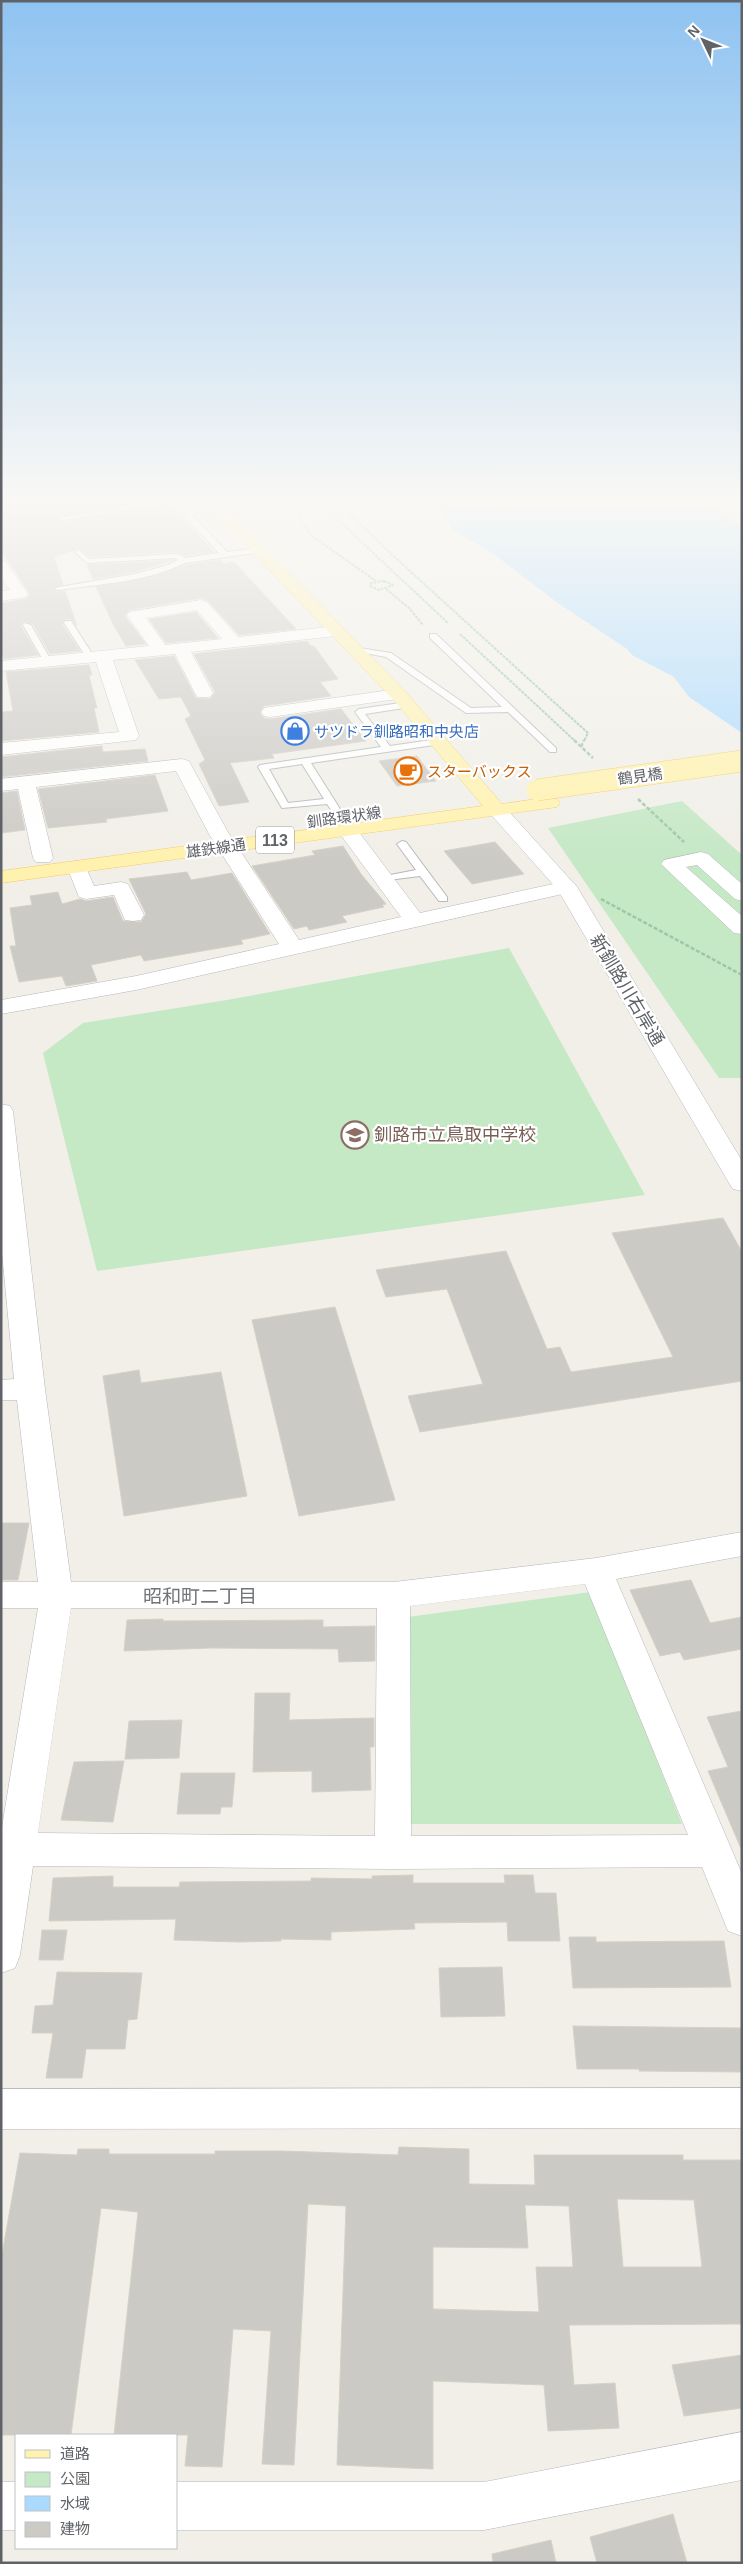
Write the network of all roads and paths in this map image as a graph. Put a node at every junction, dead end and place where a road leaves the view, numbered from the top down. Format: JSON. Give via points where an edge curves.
{"nodes":[{"id":1,"x":68,"y":623,"type":"dead end"},
{"id":2,"x":140,"y":623,"type":"edge"},
{"id":3,"x":216,"y":623,"type":"edge"},
{"id":4,"x":328,"y":623,"type":"edge"},
{"id":5,"x":422,"y":623,"type":"edge"},
{"id":6,"x":447,"y":623,"type":"edge"},
{"id":7,"x":466,"y":623,"type":"edge"},
{"id":8,"x":27,"y":625,"type":"dead end"},
{"id":9,"x":451,"y":626,"type":"dead end"},
{"id":10,"x":336,"y":631,"type":"junction"},
{"id":11,"x":458,"y":633,"type":"dead end"},
{"id":12,"x":433,"y":636,"type":"joint"},
{"id":13,"x":234,"y":644,"type":"junction"},
{"id":14,"x":181,"y":649,"type":"junction"},
{"id":15,"x":353,"y":650,"type":"junction"},
{"id":16,"x":160,"y":651,"type":"junction"},
{"id":17,"x":97,"y":657,"type":"junction"},
{"id":18,"x":48,"y":662,"type":"junction"},
{"id":19,"x":1,"y":666,"type":"edge"},
{"id":20,"x":204,"y":692,"type":"dead end"},
{"id":21,"x":403,"y":700,"type":"junction"},
{"id":22,"x":508,"y":709,"type":"junction"},
{"id":23,"x":270,"y":712,"type":"dead end"},
{"id":24,"x":438,"y":742,"type":"junction"},
{"id":25,"x":581,"y":747,"type":"junction"},
{"id":26,"x":1,"y":749,"type":"edge"},
{"id":27,"x":387,"y":749,"type":"junction"},
{"id":28,"x":553,"y":750,"type":"dead end"},
{"id":29,"x":595,"y":760,"type":"dead end"},
{"id":30,"x":305,"y":761,"type":"junction"},
{"id":31,"x":742,"y":762,"type":"edge"},
{"id":32,"x":742,"y":776,"type":"edge"},
{"id":33,"x":26,"y":783,"type":"junction"},
{"id":34,"x":1,"y":786,"type":"edge"},
{"id":35,"x":543,"y":796,"type":"junction"},
{"id":36,"x":638,"y":799,"type":"dead end"},
{"id":37,"x":491,"y":804,"type":"junction"},
{"id":38,"x":348,"y":831,"type":"junction"},
{"id":39,"x":223,"y":840,"type":"junction"},
{"id":40,"x":402,"y":844,"type":"dead end"},
{"id":41,"x":43,"y":858,"type":"junction"},
{"id":42,"x":702,"y":858,"type":"junction"},
{"id":43,"x":1,"y":864,"type":"edge"},
{"id":44,"x":77,"y":867,"type":"junction"},
{"id":45,"x":423,"y":872,"type":"junction"},
{"id":46,"x":1,"y":877,"type":"edge"},
{"id":47,"x":384,"y":879,"type":"junction"},
{"id":48,"x":567,"y":887,"type":"junction"},
{"id":49,"x":742,"y":896,"type":"edge"},
{"id":50,"x":443,"y":899,"type":"dead end"},
{"id":51,"x":134,"y":915,"type":"dead end"},
{"id":52,"x":414,"y":920,"type":"junction"},
{"id":53,"x":742,"y":928,"type":"edge"},
{"id":54,"x":292,"y":947,"type":"junction"},
{"id":55,"x":742,"y":975,"type":"edge"},
{"id":56,"x":1,"y":1007,"type":"edge"},
{"id":57,"x":2,"y":1120,"type":"edge"},
{"id":58,"x":742,"y":1183,"type":"edge"},
{"id":59,"x":7,"y":1230,"type":"edge"},
{"id":60,"x":16,"y":1389,"type":"edge"},
{"id":61,"x":742,"y":1544,"type":"edge"},
{"id":62,"x":596,"y":1570,"type":"junction"},
{"id":63,"x":1,"y":1595,"type":"edge"},
{"id":64,"x":56,"y":1595,"type":"junction"},
{"id":65,"x":394,"y":1595,"type":"junction"},
{"id":66,"x":10,"y":1849,"type":"edge"},
{"id":67,"x":715,"y":1851,"type":"junction"},
{"id":68,"x":393,"y":1853,"type":"junction"},
{"id":69,"x":742,"y":1919,"type":"edge"},
{"id":70,"x":1,"y":1955,"type":"edge"},
{"id":71,"x":1,"y":2108,"type":"edge"},
{"id":72,"x":742,"y":2108,"type":"edge"},
{"id":73,"x":742,"y":2456,"type":"edge"},
{"id":74,"x":1,"y":2506,"type":"edge"},
{"id":75,"x":15,"y":2506,"type":"edge"},
{"id":76,"x":178,"y":2506,"type":"edge"}],
"edges":[{"from":1,"to":17,"type":"lane"},
{"from":2,"to":16,"type":"street"},
{"from":3,"to":13,"type":"street"},
{"from":4,"to":10,"type":"main road"},
{"from":5,"to":12,"type":"path"},
{"from":6,"to":9,"type":"path"},
{"from":7,"to":25,"type":"path","via":[[588,733]]},
{"from":8,"to":18,"type":"lane"},
{"from":10,"to":13,"type":"street"},
{"from":10,"to":15,"type":"main road"},
{"from":11,"to":25,"type":"path"},
{"from":12,"to":22,"type":"lane"},
{"from":13,"to":14,"type":"street"},
{"from":14,"to":16,"type":"street"},
{"from":14,"to":20,"type":"street"},
{"from":15,"to":21,"type":"main road"},
{"from":15,"to":22,"type":"lane","via":[[388,655],[469,711]]},
{"from":16,"to":17,"type":"street"},
{"from":17,"to":18,"type":"street"},
{"from":17,"to":26,"type":"street","via":[[130,736]]},
{"from":18,"to":19,"type":"street"},
{"from":21,"to":23,"type":"street"},
{"from":21,"to":24,"type":"main road"},
{"from":21,"to":27,"type":"lane","via":[[359,712]]},
{"from":22,"to":28,"type":"lane"},
{"from":24,"to":27,"type":"lane"},
{"from":24,"to":37,"type":"main road"},
{"from":25,"to":29,"type":"path"},
{"from":27,"to":30,"type":"lane"},
{"from":30,"to":30,"type":"lane","via":[[333,805],[285,806],[263,766]]},
{"from":31,"to":35,"type":"main road","name":"鶴見橋","number":"113","bridge":true},
{"from":32,"to":35,"type":"main road","name":"鶴見橋","number":"113"},
{"from":33,"to":34,"type":"street"},
{"from":33,"to":39,"type":"street","via":[[182,765]]},
{"from":33,"to":41,"type":"street"},
{"from":35,"to":37,"type":"main road","name":"雄鉄線通","number":"113"},
{"from":36,"to":42,"type":"path"},
{"from":37,"to":38,"type":"main road","name":"雄鉄線通","number":"113"},
{"from":37,"to":39,"type":"main road","name":"釧路環状線","number":"113"},
{"from":37,"to":48,"type":"street","name":"新釧路川右岸通"},
{"from":38,"to":39,"type":"main road","name":"雄鉄線通","number":"113"},
{"from":38,"to":47,"type":"street"},
{"from":39,"to":41,"type":"main road","name":"釧路環状線","number":"113"},
{"from":39,"to":44,"type":"main road","name":"雄鉄線通","number":"113"},
{"from":39,"to":54,"type":"street"},
{"from":40,"to":45,"type":"lane"},
{"from":41,"to":43,"type":"main road","name":"釧路環状線","number":"113"},
{"from":42,"to":49,"type":"street"},
{"from":42,"to":53,"type":"street","via":[[671,864]]},
{"from":44,"to":46,"type":"main road","name":"雄鉄線通","number":"113"},
{"from":44,"to":51,"type":"street","via":[[86,893],[121,888]]},
{"from":45,"to":47,"type":"lane"},
{"from":45,"to":50,"type":"lane"},
{"from":47,"to":52,"type":"street"},
{"from":48,"to":52,"type":"street"},
{"from":48,"to":55,"type":"path","via":[[600,898]]},
{"from":48,"to":58,"type":"street","name":"新釧路川右岸通"},
{"from":52,"to":54,"type":"street"},
{"from":54,"to":56,"type":"street","via":[[136,983]]},
{"from":57,"to":59,"type":"street"},
{"from":59,"to":60,"type":"street"},
{"from":60,"to":64,"type":"street"},
{"from":61,"to":62,"type":"street"},
{"from":62,"to":65,"type":"street"},
{"from":62,"to":67,"type":"street"},
{"from":63,"to":64,"type":"street"},
{"from":64,"to":65,"type":"street"},
{"from":64,"to":66,"type":"street"},
{"from":65,"to":68,"type":"street"},
{"from":66,"to":68,"type":"street"},
{"from":66,"to":70,"type":"street"},
{"from":67,"to":68,"type":"street"},
{"from":67,"to":69,"type":"street"},
{"from":71,"to":72,"type":"street"},
{"from":73,"to":76,"type":"street","via":[[484,2506]]},
{"from":74,"to":75,"type":"street"}]}
